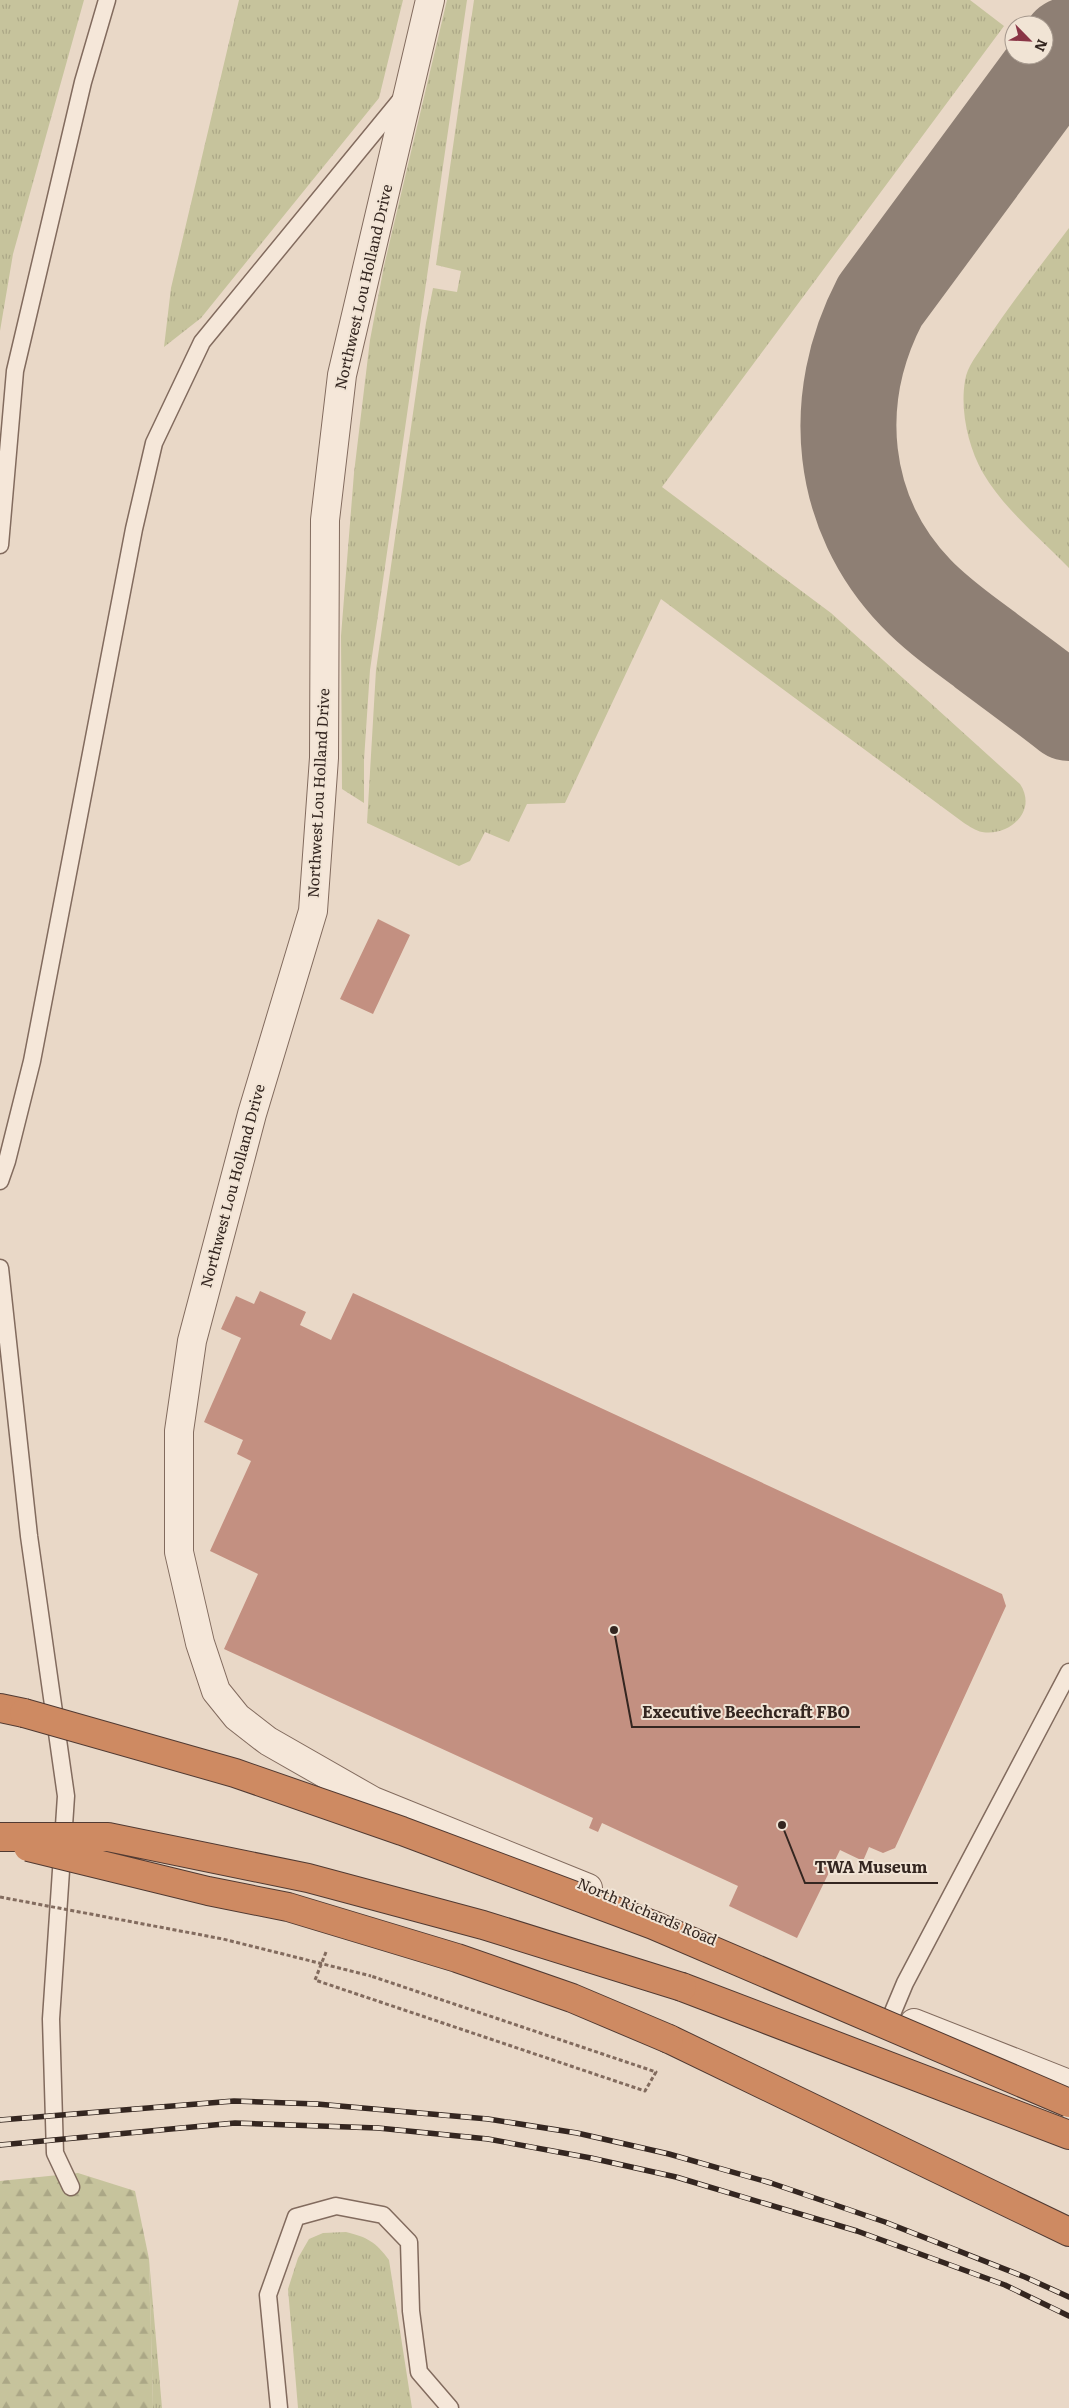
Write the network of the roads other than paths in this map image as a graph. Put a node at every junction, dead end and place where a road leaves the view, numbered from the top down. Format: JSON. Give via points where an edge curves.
{"nodes":[{"id":1,"x":107,"y":0,"type":"edge"},
{"id":2,"x":430,"y":0,"type":"edge"},
{"id":3,"x":409,"y":89,"type":"junction"},
{"id":4,"x":0,"y":545,"type":"edge"},
{"id":5,"x":0,"y":1181,"type":"edge"},
{"id":6,"x":0,"y":1268,"type":"edge"},
{"id":7,"x":1069,"y":1672,"type":"edge"},
{"id":8,"x":0,"y":1708,"type":"edge"},
{"id":9,"x":236,"y":1717,"type":"joint"},
{"id":10,"x":0,"y":1839,"type":"edge"},
{"id":11,"x":892,"y":2014,"type":"junction"},
{"id":12,"x":1069,"y":2084,"type":"edge"},
{"id":13,"x":1069,"y":2104,"type":"edge"},
{"id":14,"x":1069,"y":2135,"type":"edge"},
{"id":15,"x":71,"y":2187,"type":"dead end"},
{"id":16,"x":1069,"y":2232,"type":"edge"},
{"id":17,"x":280,"y":2408,"type":"edge"},
{"id":18,"x":450,"y":2408,"type":"edge"}],
"edges":[{"from":1,"to":4,"type":"lane","via":[[83,82],[15,371]]},
{"from":2,"to":3,"type":"street","name":"Northwest Lou Holland Drive"},
{"from":3,"to":5,"type":"lane","via":[[202,342],[154,443],[134,529],[32,1061]]},
{"from":3,"to":9,"type":"street","name":"Northwest Lou Holland Drive","via":[[342,375],[325,520],[324,758],[313,911],[252,1114],[192,1341],[178,1431],[179,1552],[200,1643],[216,1691]]},
{"from":6,"to":15,"type":"lane","via":[[29,1536],[66,1796],[51,2019],[55,2153]]},
{"from":7,"to":11,"type":"lane","via":[[905,1983]]},
{"from":8,"to":13,"type":"highway","bridge":true,"via":[[235,1773],[402,1831],[653,1925]]},
{"from":9,"to":11,"type":"street","name":"North Richards Road","via":[[268,1741],[373,1801]]},
{"from":10,"to":14,"type":"highway","bridge":true,"via":[[108,1837],[308,1878],[483,1925],[682,1987]]},
{"from":10,"to":16,"type":"highway","bridge":true,"via":[[297,1910],[457,1958],[554,1992],[669,2038]]},
{"from":11,"to":12,"type":"street","name":"North Richards Road"},
{"from":17,"to":18,"type":"lane","via":[[268,2295],[296,2217],[336,2206],[383,2215],[409,2242],[411,2311],[420,2372]]}]}
